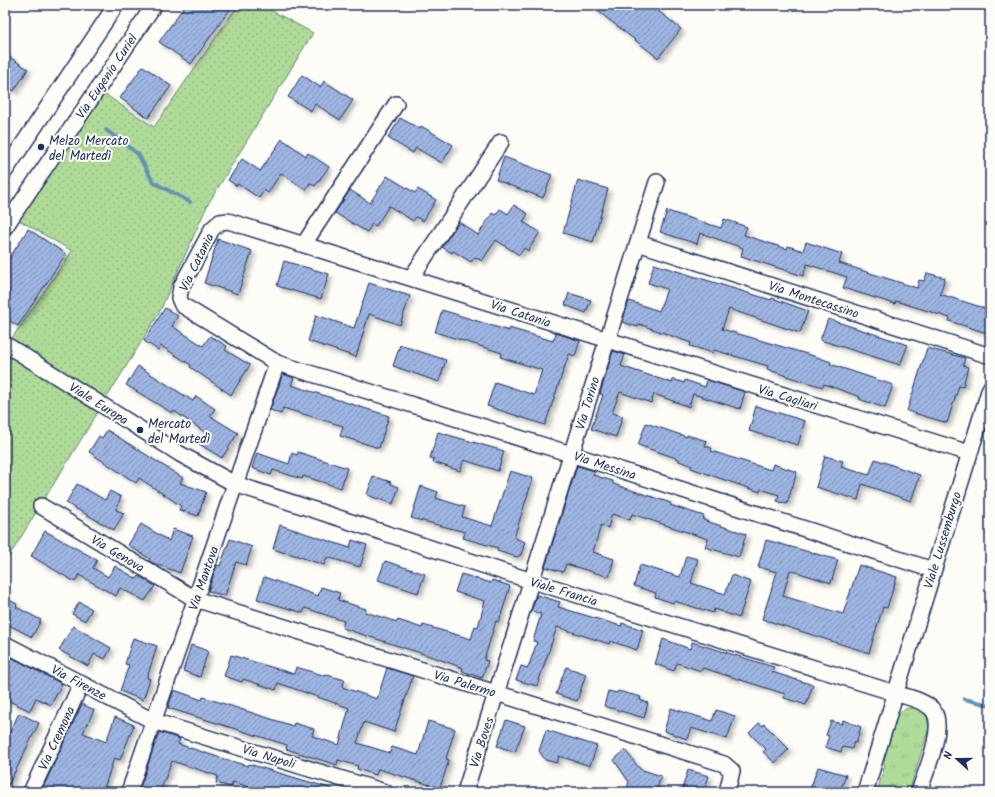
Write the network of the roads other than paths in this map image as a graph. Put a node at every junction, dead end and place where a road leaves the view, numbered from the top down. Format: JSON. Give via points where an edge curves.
{"nodes":[{"id":1,"x":116,"y":5,"type":"edge"},
{"id":2,"x":154,"y":5,"type":"edge"},
{"id":3,"x":396,"y":104,"type":"dead end"},
{"id":4,"x":501,"y":142,"type":"dead end"},
{"id":5,"x":5,"y":171,"type":"edge"},
{"id":6,"x":657,"y":182,"type":"dead end"},
{"id":7,"x":5,"y":227,"type":"edge"},
{"id":8,"x":638,"y":243,"type":"junction"},
{"id":9,"x":304,"y":244,"type":"junction"},
{"id":10,"x":412,"y":278,"type":"junction"},
{"id":11,"x":607,"y":341,"type":"junction"},
{"id":12,"x":5,"y":344,"type":"edge"},
{"id":13,"x":990,"y":356,"type":"edge"},
{"id":14,"x":276,"y":363,"type":"junction"},
{"id":15,"x":990,"y":388,"type":"edge"},
{"id":16,"x":969,"y":453,"type":"junction"},
{"id":17,"x":571,"y":454,"type":"junction"},
{"id":18,"x":235,"y":484,"type":"junction"},
{"id":19,"x":41,"y":506,"type":"dead end"},
{"id":20,"x":933,"y":570,"type":"junction"},
{"id":21,"x":532,"y":580,"type":"junction"},
{"id":22,"x":195,"y":599,"type":"junction"},
{"id":23,"x":5,"y":644,"type":"edge"},
{"id":24,"x":82,"y":684,"type":"junction"},
{"id":25,"x":496,"y":692,"type":"junction"},
{"id":26,"x":895,"y":692,"type":"junction"},
{"id":27,"x":153,"y":721,"type":"junction"},
{"id":28,"x":31,"y":792,"type":"edge"},
{"id":29,"x":129,"y":792,"type":"edge"},
{"id":30,"x":386,"y":792,"type":"edge"},
{"id":31,"x":465,"y":792,"type":"edge"},
{"id":32,"x":727,"y":792,"type":"edge"},
{"id":33,"x":865,"y":792,"type":"edge"},
{"id":34,"x":920,"y":792,"type":"edge"}],
"edges":[{"from":1,"to":5,"type":"street"},
{"from":2,"to":7,"type":"street","name":"Via Eugenio Curiel"},
{"from":3,"to":9,"type":"street"},
{"from":4,"to":10,"type":"street"},
{"from":6,"to":8,"type":"street","name":"Via Torino"},
{"from":8,"to":11,"type":"street","name":"Via Torino"},
{"from":8,"to":13,"type":"street","name":"Via Montecassino"},
{"from":9,"to":10,"type":"street","name":"Via Catania"},
{"from":9,"to":14,"type":"street","name":"Via Catania","via":[[228,221],[220,222],[212,229],[179,294],[180,303],[185,308]]},
{"from":10,"to":11,"type":"street","name":"Via Catania"},
{"from":11,"to":16,"type":"street","name":"Via Cagliari"},
{"from":11,"to":17,"type":"street","name":"Via Torino"},
{"from":12,"to":18,"type":"street","name":"Viale Europa","via":[[180,454]]},
{"from":14,"to":17,"type":"street","name":"Via Messina"},
{"from":14,"to":18,"type":"street","name":"Via Mantova"},
{"from":15,"to":16,"type":"street","name":"Viale Lussemburgo"},
{"from":16,"to":20,"type":"street","name":"Viale Lussemburgo"},
{"from":17,"to":20,"type":"street","name":"Via Messina"},
{"from":17,"to":21,"type":"street","name":"Via Torino"},
{"from":18,"to":21,"type":"street","name":"Viale Francia"},
{"from":18,"to":22,"type":"street","name":"Via Mantova"},
{"from":19,"to":22,"type":"street","name":"Via Genova"},
{"from":20,"to":26,"type":"street","name":"Viale Lussemburgo"},
{"from":21,"to":25,"type":"street","name":"Via Torino"},
{"from":21,"to":26,"type":"street","name":"Viale Francia"},
{"from":22,"to":25,"type":"street","name":"Via Palermo"},
{"from":22,"to":27,"type":"street","name":"Via Mantova"},
{"from":23,"to":24,"type":"street","name":"Via Firenze"},
{"from":24,"to":27,"type":"street","name":"Via Firenze"},
{"from":24,"to":28,"type":"street","name":"Via Cremona"},
{"from":25,"to":31,"type":"street","name":"Via Boves"},
{"from":25,"to":32,"type":"street","name":"Via Palermo","via":[[724,764],[732,771]]},
{"from":26,"to":33,"type":"street","name":"Viale Lussemburgo"},
{"from":26,"to":34,"type":"street","via":[[926,704],[932,709],[938,722],[937,736]]},
{"from":27,"to":29,"type":"street","name":"Via Mantova"},
{"from":27,"to":30,"type":"street","name":"Via Napoli"}]}
